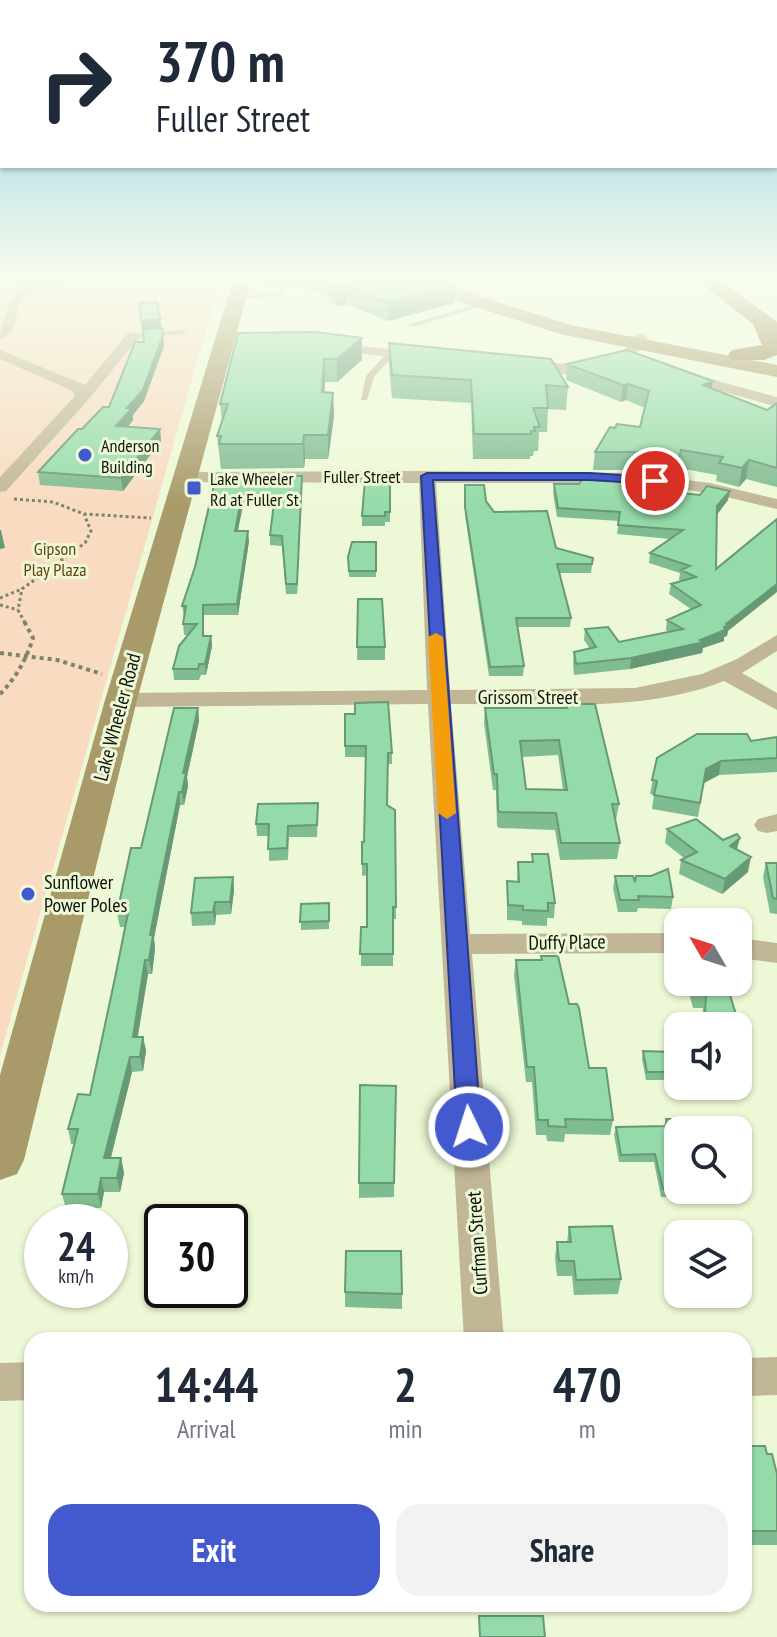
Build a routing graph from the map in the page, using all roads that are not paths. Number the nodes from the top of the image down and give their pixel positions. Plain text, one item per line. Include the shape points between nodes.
1 (119, 353) edge
2 (229, 353) edge
3 (392, 353) edge
4 (395, 353) edge
5 (624, 353) edge
6 (658, 353) edge
7 (706, 353) edge
8 (759, 353) edge
9 (0, 354) edge
10 (740, 355) junction
11 (433, 358) edge
12 (777, 362) edge
13 (501, 365) edge
14 (667, 370) edge
15 (777, 371) edge
16 (83, 397) junction
17 (364, 398) dead end
18 (777, 402) edge
19 (427, 476) junction
20 (185, 477) junction
21 (0, 487) edge
22 (777, 504) edge
23 (777, 641) edge
24 (728, 674) junction
25 (125, 688) junction
26 (439, 697) junction
27 (777, 703) edge
28 (664, 943) edge
29 (456, 944) junction
30 (752, 950) edge
31 (777, 953) edge
32 (0, 1160) edge
33 (483, 1332) edge
34 (777, 1376) edge
35 (752, 1377) edge
36 (24, 1381) edge
37 (0, 1382) edge

1 - 16 street
2 - 20 main road, Lake Wheeler Road
3 - 17 lane via 370,376
4 - 11 street
5 - 13 street via 574,368
6 - 15 main road
7 - 10 main road
8 - 10 main road
9 - 16 street via 79,388
10 - 12 main road
14 - 18 street
16 - 21 street
19 - 20 street, Fuller Street
19 - 22 street, Fuller Street via 632,478
19 - 26 street, Curfman Street
20 - 25 main road, Lake Wheeler Road
23 - 24 street, Grissom Street
24 - 26 street, Grissom Street via 635,695
24 - 27 street
25 - 26 street, Grissom Street
25 - 32 main road, Lake Wheeler Road
26 - 29 street, Curfman Street
28 - 29 street, Duffy Place
29 - 33 street, Curfman Street
30 - 31 street
34 - 35 street
36 - 37 street

